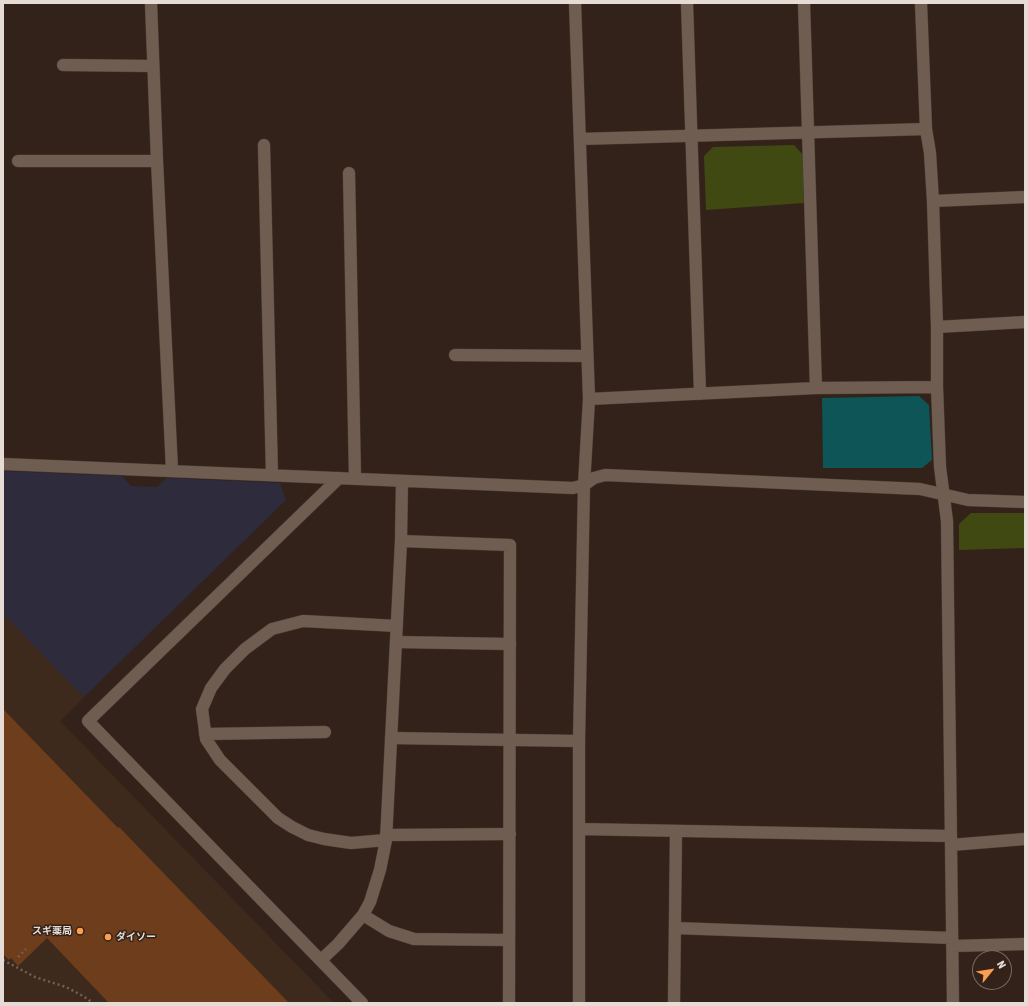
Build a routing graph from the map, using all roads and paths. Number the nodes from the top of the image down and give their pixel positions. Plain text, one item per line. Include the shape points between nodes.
1 (150, 3) edge
2 (575, 3) edge
3 (687, 3) edge
4 (804, 3) edge
5 (921, 3) edge
6 (63, 65) dead end
7 (153, 66) junction
8 (926, 129) junction
9 (809, 132) junction
10 (692, 136) junction
11 (580, 139) junction
12 (264, 145) dead end
13 (18, 161) dead end
14 (157, 162) junction
15 (349, 173) dead end
16 (1025, 196) edge
17 (933, 201) junction
18 (1025, 322) edge
19 (937, 328) junction
20 (456, 355) dead end
21 (587, 356) junction
22 (937, 387) junction
23 (816, 388) junction
24 (700, 394) junction
25 (589, 399) junction
26 (3, 464) edge
27 (172, 470) junction
28 (272, 475) junction
29 (339, 478) junction
30 (355, 478) junction
31 (402, 481) junction
32 (584, 485) junction
33 (944, 494) junction
34 (1025, 502) edge
35 (401, 541) junction
36 (397, 626) junction
37 (396, 642) junction
38 (510, 644) junction
39 (325, 732) dead end
40 (206, 734) junction
41 (391, 738) junction
42 (510, 741) junction
43 (579, 741) junction
44 (579, 829) junction
45 (676, 831) junction
46 (510, 834) junction
47 (386, 838) junction
48 (1025, 839) edge
49 (951, 841) junction
50 (363, 915) junction
51 (675, 928) junction
52 (509, 940) junction
53 (952, 942) junction
54 (1025, 944) edge
55 (26, 949) dead end
56 (18, 957) dead end
57 (3, 960) edge
58 (321, 960) junction
59 (93, 1003) edge
60 (362, 1003) edge
61 (509, 1003) edge
62 (579, 1003) edge
63 (674, 1003) edge
64 (954, 1003) edge

1 - 7 street
2 - 11 street
3 - 10 street
4 - 9 street
5 - 8 street
6 - 7 street
7 - 14 street
8 - 9 street
8 - 17 street
9 - 10 street
9 - 23 street
10 - 11 street
10 - 24 street
11 - 21 street
12 - 28 street
13 - 14 street
14 - 27 street
15 - 30 street
16 - 17 street
17 - 19 street
18 - 19 street
19 - 22 street
20 - 21 street
21 - 25 street
22 - 23 street
22 - 33 street via 940,467
23 - 24 street
24 - 25 street
25 - 32 street
26 - 27 street
27 - 28 street
28 - 29 street
29 - 30 street
29 - 58 street via 88,721
30 - 31 street
31 - 32 street via 573,488
31 - 35 street
32 - 33 street via 594,478 605,475 920,489
32 - 43 street
33 - 34 street via 968,500
33 - 49 street via 947,520
35 - 36 street
35 - 38 street via 510,545
36 - 37 street
36 - 40 street via 303,621 272,629 240,654 211,688 202,709
37 - 38 street
37 - 41 street
38 - 42 street
39 - 40 street
40 - 47 street via 206,739 220,760 278,818 292,827 308,835 351,843
41 - 42 street
41 - 47 street
42 - 43 street
42 - 46 street
43 - 44 street
44 - 45 street
44 - 62 street
45 - 49 street
45 - 51 street
46 - 47 street
46 - 52 street
47 - 50 street via 380,870
48 - 49 street
49 - 53 street
50 - 52 street via 389,931 414,940
50 - 58 street
51 - 53 street
51 - 63 street
52 - 61 street
53 - 54 street
53 - 64 street
55 - 56 path
57 - 59 path via 35,977 66,987
58 - 60 street

